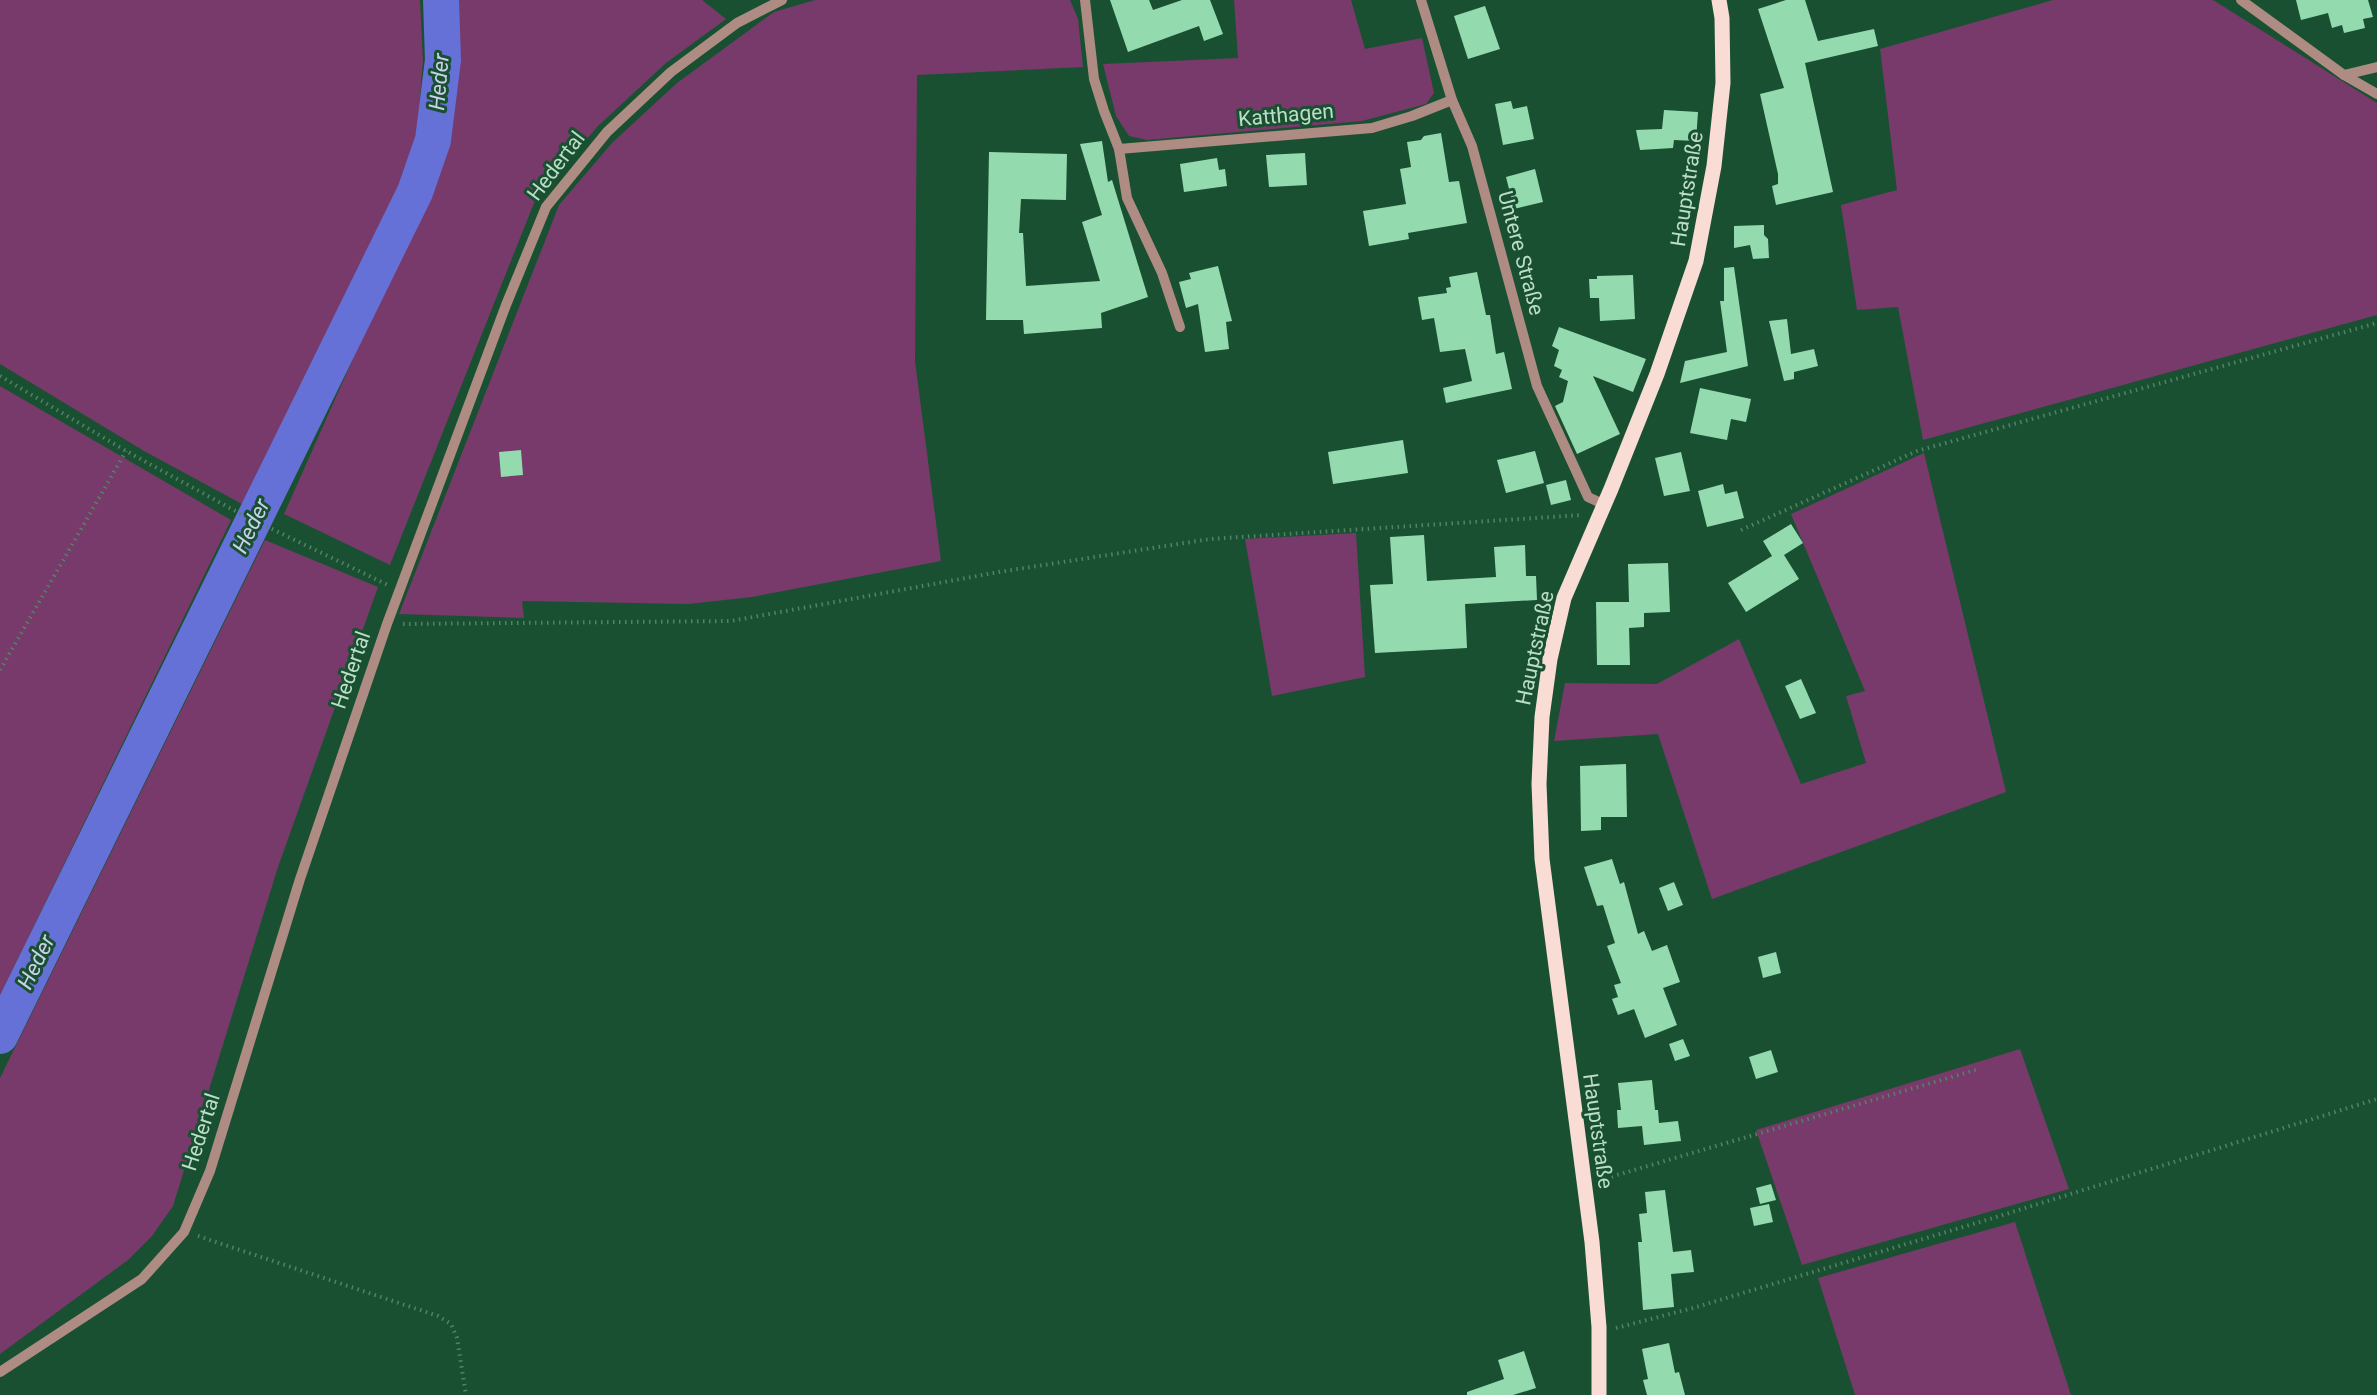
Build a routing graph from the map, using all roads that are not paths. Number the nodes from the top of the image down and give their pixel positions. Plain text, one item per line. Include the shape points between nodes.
1 (782, 0) edge
2 (1085, 0) edge
3 (1421, 0) edge
4 (1719, 0) edge
5 (2241, 0) edge
6 (2377, 67) edge
7 (2344, 75) junction
8 (2377, 94) edge
9 (1452, 100) junction
10 (1119, 149) junction
11 (1180, 327) dead end
12 (1603, 504) junction
13 (0, 1372) edge
14 (1599, 1395) edge

1 - 13 street, Hedertal via 737,23 671,72 607,132 546,207 387,624 300,879 210,1171 184,1232 142,1279
2 - 10 street via 1094,79
3 - 9 street, Untere Straße
4 - 12 main road, Hauptstraße via 1723,83 1714,165 1696,261 1657,374
5 - 7 street
6 - 7 street
7 - 8 street
9 - 10 street, Katthagen via 1372,128
9 - 12 street, Untere Straße via 1472,146 1537,386 1588,497
10 - 11 street via 1127,198 1162,273
12 - 14 main road, Hauptstraße via 1564,598 1552,649 1542,717 1539,784 1542,859 1599,1328

